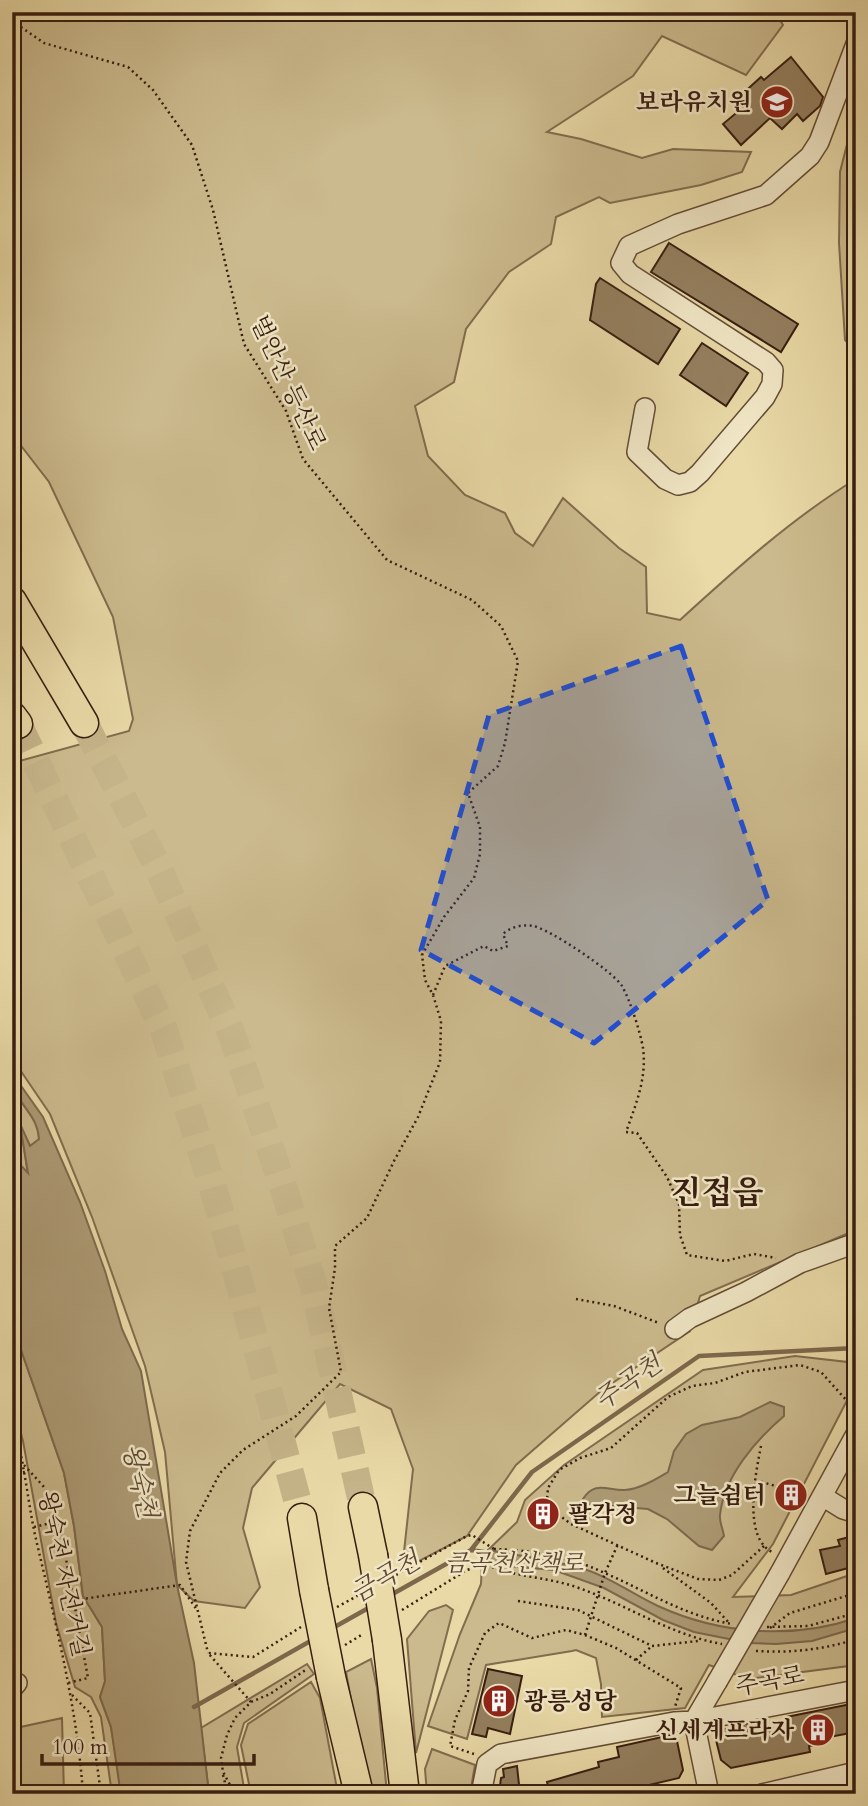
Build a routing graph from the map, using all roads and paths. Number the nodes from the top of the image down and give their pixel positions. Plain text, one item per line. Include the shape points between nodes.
1 (19, 12) edge
2 (856, 44) edge
3 (645, 408) dead end
4 (12, 601) edge
5 (84, 723) tunnel mouth
6 (433, 995) junction
7 (856, 1243) edge
8 (800, 1262) junction
9 (576, 1299) dead end
10 (675, 1329) joint
11 (856, 1411) edge
12 (12, 1419) edge
13 (856, 1434) edge
14 (761, 1446) dead end
15 (24, 1465) junction
16 (25, 1472) junction
17 (12, 1474) edge
18 (754, 1484) junction
19 (789, 1490) dead end
20 (822, 1496) junction
21 (363, 1507) tunnel mouth
22 (856, 1513) edge
23 (302, 1518) tunnel mouth
24 (59, 1521) junction
25 (34, 1527) junction
26 (472, 1535) dead end
27 (618, 1544) junction
28 (764, 1546) junction
29 (494, 1549) junction
30 (656, 1563) junction
31 (783, 1566) junction
32 (606, 1573) junction
33 (856, 1592) edge
34 (598, 1595) junction
35 (75, 1600) junction
36 (518, 1601) dead end
37 (200, 1614) junction
38 (856, 1614) edge
39 (593, 1617) junction
40 (730, 1624) junction
41 (743, 1625) dead end
42 (757, 1626) dead end
43 (770, 1628) junction
44 (585, 1635) junction
45 (856, 1639) edge
46 (701, 1640) junction
47 (723, 1645) dead end
48 (652, 1646) junction
49 (746, 1649) dead end
50 (208, 1653) dead end
51 (636, 1660) junction
52 (225, 1670) dead end
53 (68, 1683) junction
54 (856, 1690) edge
55 (72, 1695) junction
56 (694, 1721) junction
57 (670, 1723) junction
58 (490, 1760) junction
59 (223, 1772) junction
60 (856, 1772) edge
61 (405, 1789) edge
62 (356, 1790) edge
63 (83, 1794) edge
64 (101, 1794) edge
65 (228, 1794) edge
66 (235, 1794) edge
67 (481, 1794) edge
68 (709, 1794) edge
69 (762, 1794) edge

1 - 6 path, 벌안산 등산로 via 18,25 44,43 128,67 153,90 192,145 214,210 244,344 286,411 303,459 387,560 472,600 501,626 518,661 498,766 468,793 480,827 474,878 422,955 425,980
2 - 3 street via 810,156 766,195 678,224 629,246 621,263 630,274 766,362 773,370 765,397 700,473 678,485 637,452
4 - 5 highway
6 - 8 path via 445,966 484,946 493,951 508,946 503,934 509,928 530,925 546,929 593,961 621,984 643,1047 643,1083 626,1132 637,1133 667,1177 680,1204 680,1234 687,1255 725,1261 754,1254
6 - 37 path via 441,1021 440,1062 432,1084 367,1218 335,1246 329,1308 341,1372 296,1416 243,1450 220,1473 190,1531 186,1562
7 - 8 street
8 - 10 street
9 - 10 path via 614,1306
11 - 27 path via 821,1372 800,1366 745,1372 668,1397 611,1448 568,1463 548,1489 547,1499 555,1512
12 - 15 path, 왕숙천 자전거길
13 - 20 street
14 - 18 path
15 - 16 path, 왕숙천 자전거길
15 - 24 path via 45,1488
16 - 17 path
16 - 25 path, 왕숙천 자전거길
18 - 19 path
18 - 28 path via 758,1533
20 - 22 street
20 - 31 street
21 - 61 highway, bridge via 387,1640
23 - 62 highway, bridge
24 - 25 path
24 - 35 path
25 - 53 path, 왕숙천 자전거길
26 - 29 path
27 - 30 path
27 - 32 path
28 - 30 path via 745,1565 719,1580 698,1579
28 - 31 path
29 - 32 path via 564,1559
29 - 34 path via 487,1563 501,1571 550,1579
30 - 40 path via 711,1602
31 - 56 street, 주곡로, bridge
32 - 34 path
32 - 40 path via 688,1612
33 - 43 path via 790,1613
34 - 39 path
34 - 46 path
35 - 37 path via 180,1585
35 - 53 path via 88,1678
36 - 39 path via 578,1610
37 - 50 path
38 - 43 path via 808,1626
39 - 44 path
39 - 48 path
40 - 41 path
42 - 43 path
44 - 51 path
44 - 58 path via 566,1630 532,1638 499,1623 485,1633 469,1668 468,1691 450,1746
45 - 49 path via 797,1651
46 - 47 path
46 - 48 path
48 - 51 path
51 - 57 path via 681,1688
52 - 59 path via 251,1702 235,1718 227,1735
53 - 55 path, 왕숙천 자전거길
54 - 56 street, 주곡로
55 - 63 path, 왕숙천 자전거길
55 - 64 path, 왕숙천 자전거길 via 90,1713
56 - 57 street, 주곡로
56 - 68 street
57 - 58 street, 주곡로 via 508,1752
58 - 67 street
59 - 65 path
59 - 66 path
60 - 69 street

